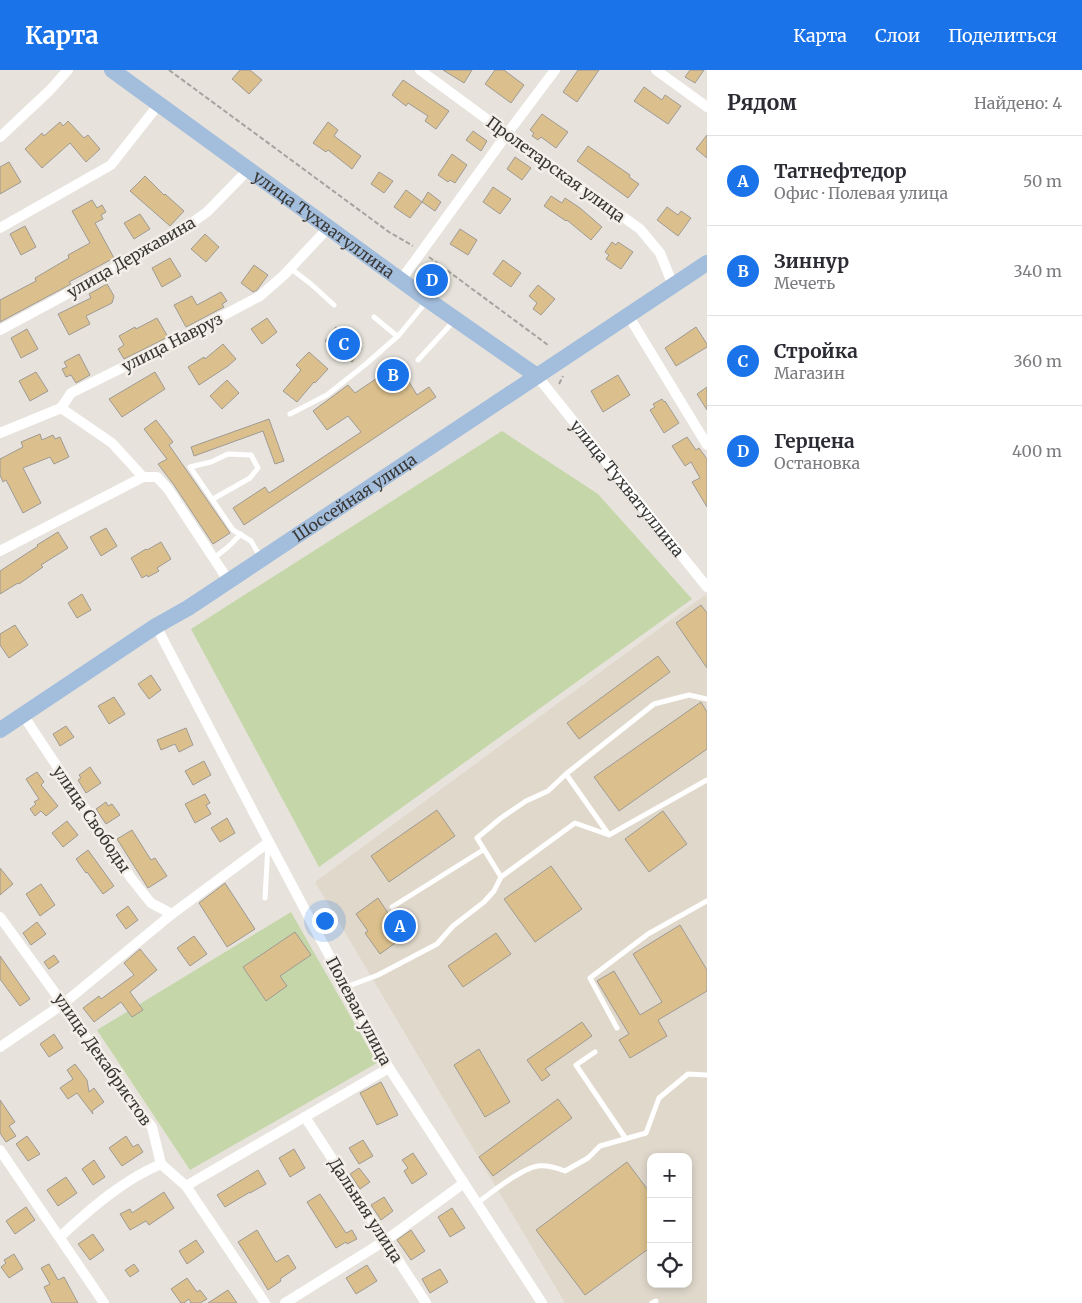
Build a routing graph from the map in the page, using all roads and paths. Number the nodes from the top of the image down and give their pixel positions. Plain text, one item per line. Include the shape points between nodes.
1 (68, 70) edge
2 (112, 70) edge
3 (170, 70) edge
4 (420, 70) edge
5 (555, 70) edge
6 (656, 70) edge
7 (159, 104) junction
8 (707, 107) edge
9 (507, 134) junction
10 (0, 137) edge
11 (249, 169) junction
12 (329, 227) junction
13 (0, 228) edge
14 (422, 252) junction
15 (707, 264) edge
16 (290, 268) junction
17 (401, 280) junction
18 (673, 285) junction
19 (428, 300) junction
20 (334, 305) dead end
21 (628, 315) junction
22 (374, 317) dead end
23 (456, 319) junction
24 (0, 330) edge
25 (397, 336) junction
26 (548, 345) dead end
27 (418, 360) dead end
28 (537, 376) junction
29 (61, 408) junction
30 (290, 414) dead end
31 (0, 433) edge
32 (707, 445) edge
33 (143, 477) junction
34 (212, 499) junction
35 (240, 534) junction
36 (0, 551) edge
37 (214, 558) junction
38 (261, 559) junction
39 (228, 580) junction
40 (707, 587) edge
41 (156, 626) junction
42 (707, 699) edge
43 (23, 715) junction
44 (0, 730) edge
45 (566, 774) junction
46 (707, 780) edge
47 (608, 835) junction
48 (268, 842) junction
49 (484, 850) junction
50 (501, 877) junction
51 (265, 898) dead end
52 (707, 900) edge
53 (392, 907) dead end
54 (172, 914) junction
55 (0, 916) edge
56 (346, 987) junction
57 (63, 1004) junction
58 (617, 1028) dead end
59 (0, 1047) edge
60 (595, 1052) dead end
61 (388, 1068) junction
62 (707, 1075) edge
63 (305, 1117) junction
64 (626, 1139) junction
65 (0, 1150) edge
66 (161, 1164) junction
67 (464, 1183) junction
68 (186, 1186) junction
69 (477, 1203) junction
70 (60, 1237) junction
71 (386, 1240) junction
72 (104, 1303) edge
73 (265, 1303) edge
74 (285, 1303) edge
75 (426, 1303) edge
76 (542, 1303) edge

1 - 10 street
2 - 7 main road, улица Тухватуллина
3 - 14 path via 389,232
4 - 9 street, Пролетарская улица
5 - 9 street
6 - 8 street
7 - 11 main road, улица Тухватуллина
7 - 13 street via 111,165
9 - 14 street
9 - 18 street, Пролетарская улица via 640,229 660,253
11 - 12 main road, улица Тухватуллина
11 - 24 street, улица Державина via 207,212 169,239
12 - 16 street, улица Навруз
12 - 17 main road, улица Тухватуллина
14 - 17 street
14 - 26 path
15 - 18 main road, Шоссейная улица
16 - 20 lane
16 - 29 street, улица Навруз via 260,296 71,393
17 - 19 main road, улица Тухватуллина
18 - 21 main road, Шоссейная улица
19 - 23 main road, улица Тухватуллина
19 - 25 lane
21 - 28 main road, Шоссейная улица
21 - 32 street
22 - 25 lane
23 - 27 lane
23 - 28 main road, улица Тухватуллина
25 - 30 lane via 327,395
28 - 38 main road, Шоссейная улица
28 - 40 street, улица Тухватуллина
29 - 31 street, улица Навруз
29 - 33 street via 112,443
33 - 36 street
33 - 37 street via 157,477 168,488
34 - 34 lane via 250,478 258,468 251,455 228,454 190,467
34 - 35 lane via 233,530
35 - 37 lane
35 - 38 lane via 251,541
37 - 39 street
38 - 39 main road, Шоссейная улица
39 - 41 main road, Шоссейная улица
41 - 43 main road, Шоссейная улица
41 - 48 street, Полевая улица
42 - 45 lane via 689,695 654,704
43 - 44 main road, Шоссейная улица
43 - 54 street, улица Свободы via 131,878 151,903
45 - 47 lane
45 - 49 lane via 548,791 526,801 481,834 477,838
46 - 47 lane
47 - 50 lane via 575,823
48 - 51 lane
48 - 54 street
48 - 56 street, Полевая улица
49 - 50 lane
49 - 53 lane
50 - 56 lane via 484,902 453,926 437,944 378,975
52 - 58 lane via 648,934 590,978
54 - 57 street
55 - 57 street, улица Декабристов
56 - 61 street, Полевая улица
57 - 59 street
57 - 66 street, улица Декабристов via 152,1127
60 - 64 lane via 576,1065
61 - 63 street
61 - 67 street, Полевая улица
62 - 64 lane via 688,1074 659,1098 646,1133
63 - 68 street
63 - 71 street, Дальняя улица
64 - 69 lane via 600,1146 588,1158 565,1171 537,1166 522,1172
65 - 70 street
66 - 68 street
66 - 70 street via 144,1171 90,1209
67 - 69 street, Полевая улица
67 - 71 street
68 - 73 street
69 - 76 street, Полевая улица
70 - 72 street
71 - 74 street
71 - 75 street, Дальняя улица

